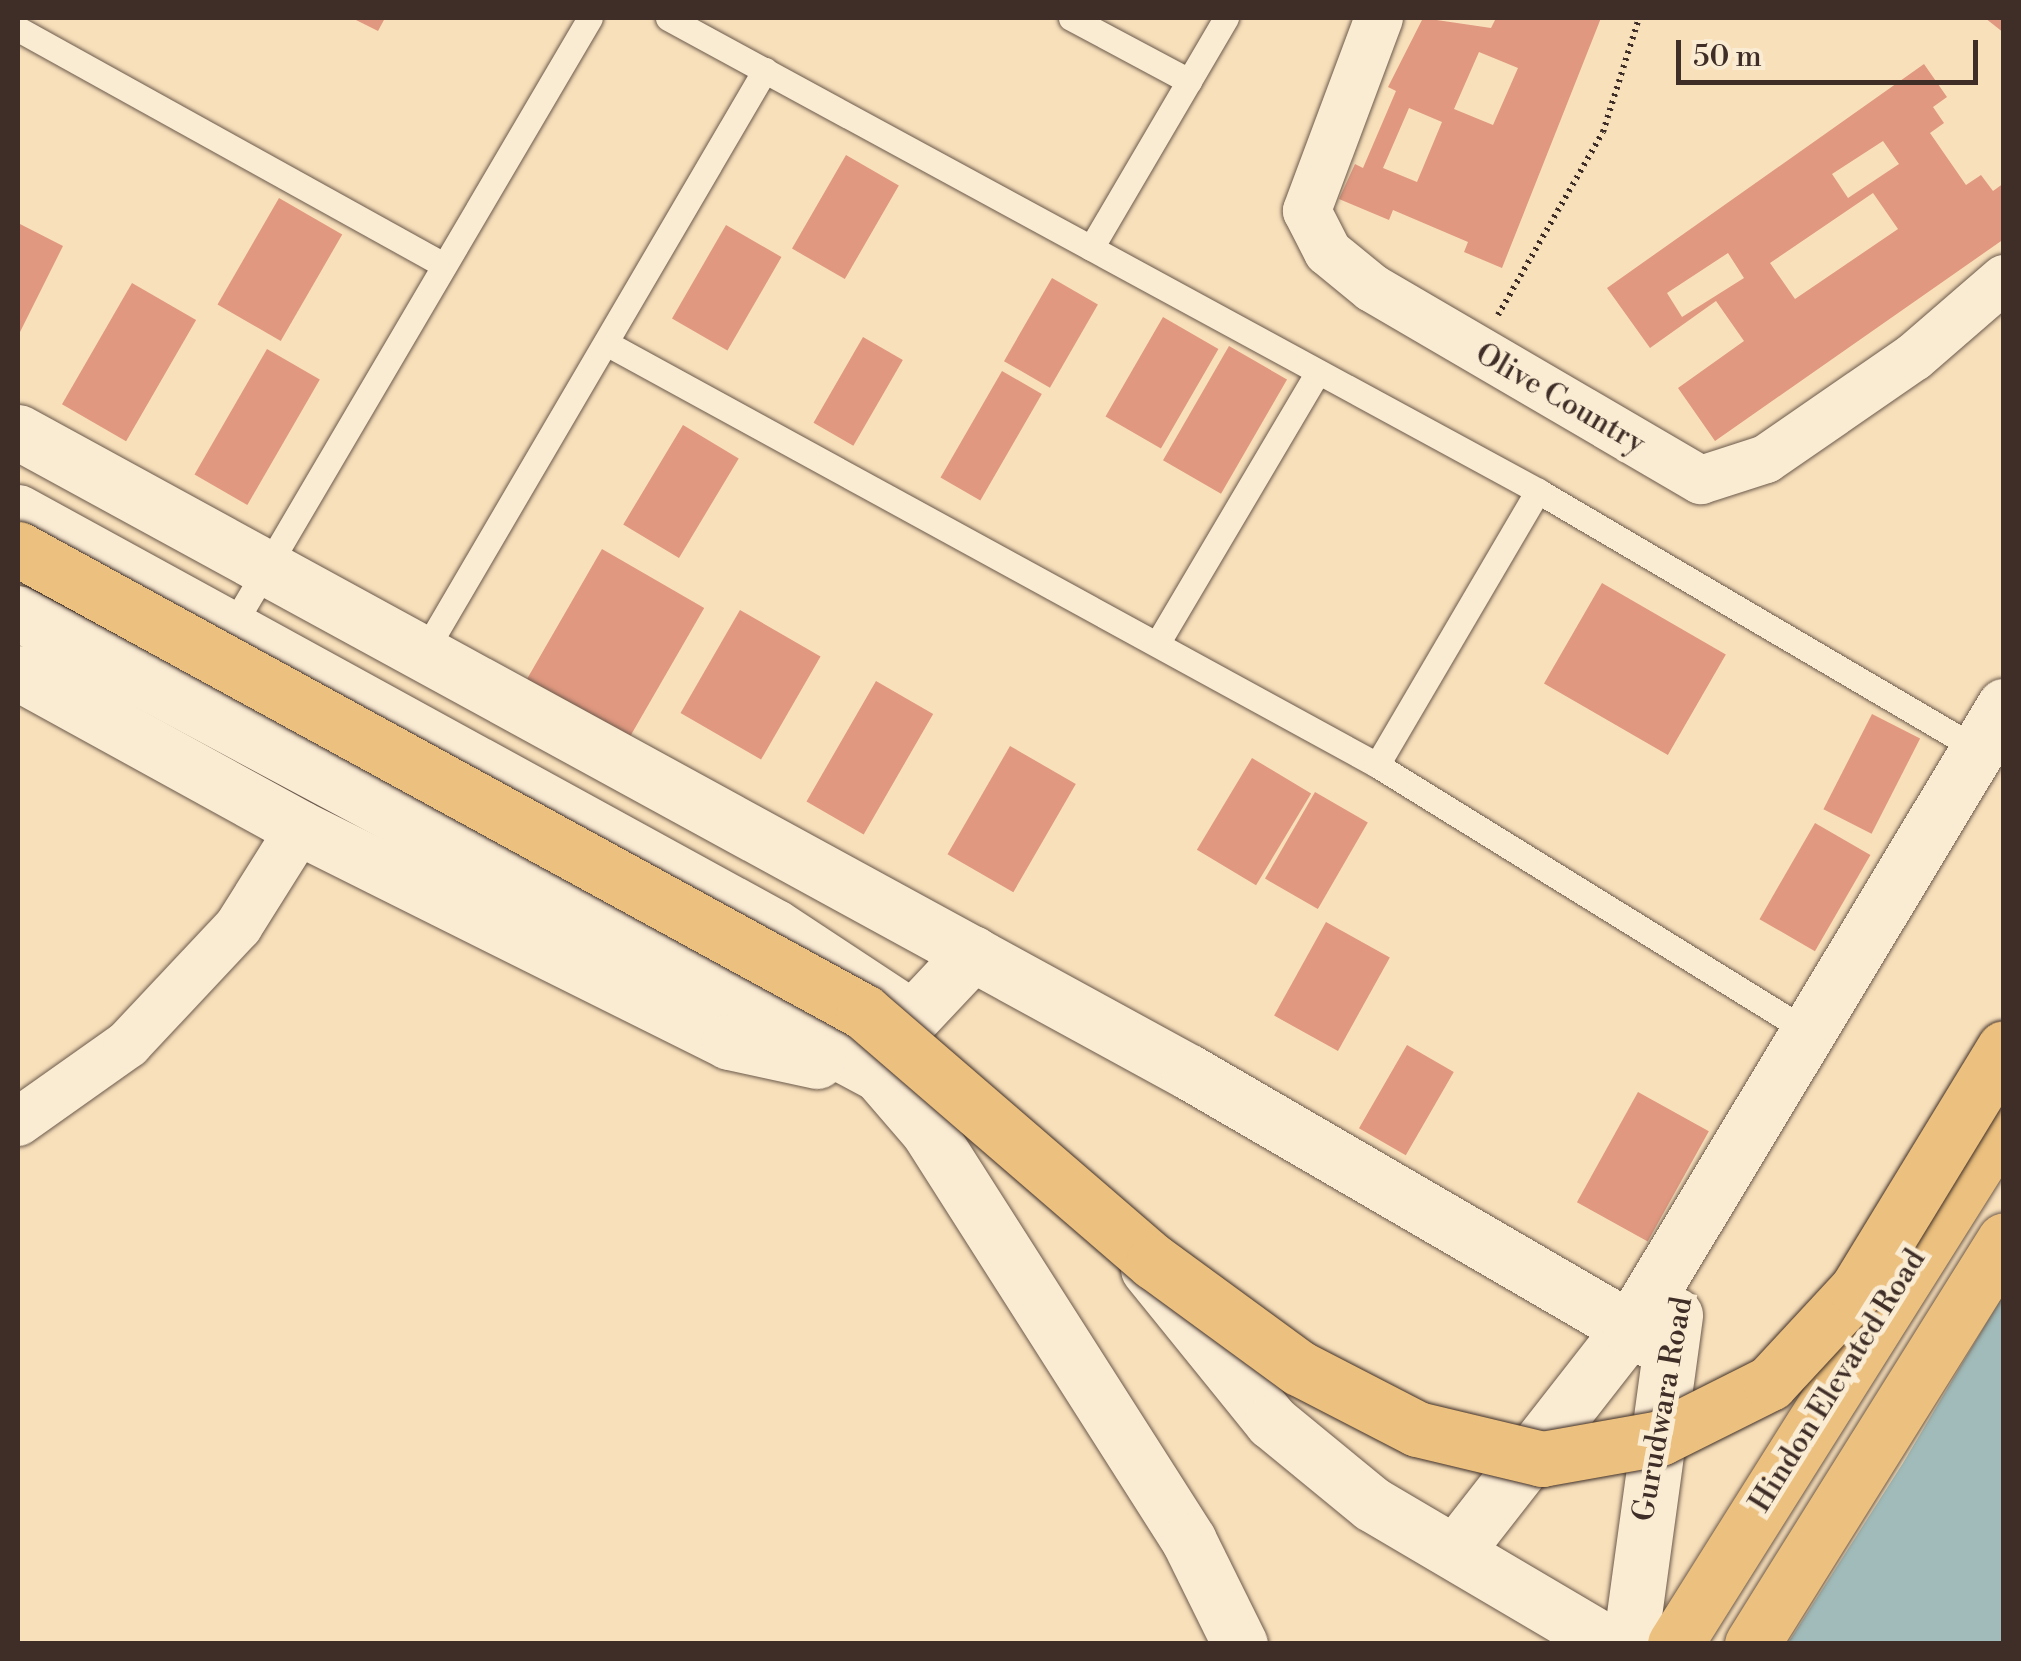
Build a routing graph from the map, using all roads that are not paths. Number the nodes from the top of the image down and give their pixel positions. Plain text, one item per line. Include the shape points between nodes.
1 (590, 18) edge
2 (668, 18) edge
3 (1071, 18) edge
4 (1226, 18) edge
5 (1379, 18) edge
6 (18, 29) edge
7 (765, 70) junction
8 (1189, 81) junction
9 (1091, 248) junction
10 (444, 265) junction
11 (2004, 280) edge
12 (606, 342) junction
13 (1318, 372) junction
14 (18, 432) edge
15 (1538, 491) junction
16 (18, 512) edge
17 (18, 549) edge
18 (266, 568) junction
19 (18, 613) edge
20 (228, 632) junction
21 (1157, 644) junction
22 (423, 654) junction
23 (18, 673) edge
24 (1990, 728) edge
25 (1378, 765) junction
26 (300, 828) junction
27 (973, 954) junction
28 (912, 1018) junction
29 (1807, 1030) junction
30 (2004, 1048) edge
31 (972, 1072) junction
32 (879, 1074) junction
33 (18, 1122) edge
34 (2004, 1122) edge
35 (928, 1131) junction
36 (2004, 1240) edge
37 (1649, 1340) junction
38 (1456, 1550) junction
39 (1240, 1644) edge
40 (1610, 1644) edge
41 (1630, 1644) edge
42 (1675, 1644) edge
43 (1752, 1644) edge

1 - 10 lane
2 - 7 lane
3 - 8 lane
4 - 8 lane
5 - 11 street, Olive Country via 1308,220 1328,252 1372,288 1701,480 1725,476 1914,357
6 - 10 lane
7 - 9 lane
7 - 12 lane
8 - 9 lane
9 - 13 lane
10 - 18 lane
12 - 21 lane
12 - 22 lane
13 - 15 lane
13 - 21 lane
14 - 18 main road
15 - 24 lane
15 - 25 lane
16 - 20 main road
17 - 30 highway, bridge via 864,1012 1154,1262 1298,1368 1417,1430 1542,1459 1660,1438 1770,1383 1858,1289
18 - 20 lane
18 - 22 main road
19 - 32 main road
20 - 28 main road via 776,927
21 - 25 lane
22 - 27 main road
23 - 26 main road
24 - 29 main road, Gurudwara Road
25 - 29 lane
26 - 32 main road via 729,1042
26 - 33 street via 238,927 128,1044
27 - 28 main road
27 - 37 main road
28 - 31 main road
29 - 37 main road, Gurudwara Road
31 - 35 main road
31 - 38 main road via 1272,1422 1372,1504
32 - 35 main road
34 - 42 highway, Hindon Elevated Road
35 - 39 main road via 1190,1540
36 - 43 highway
37 - 38 main road, Gurudwara Road
37 - 41 main road, Gurudwara Road
38 - 40 main road

